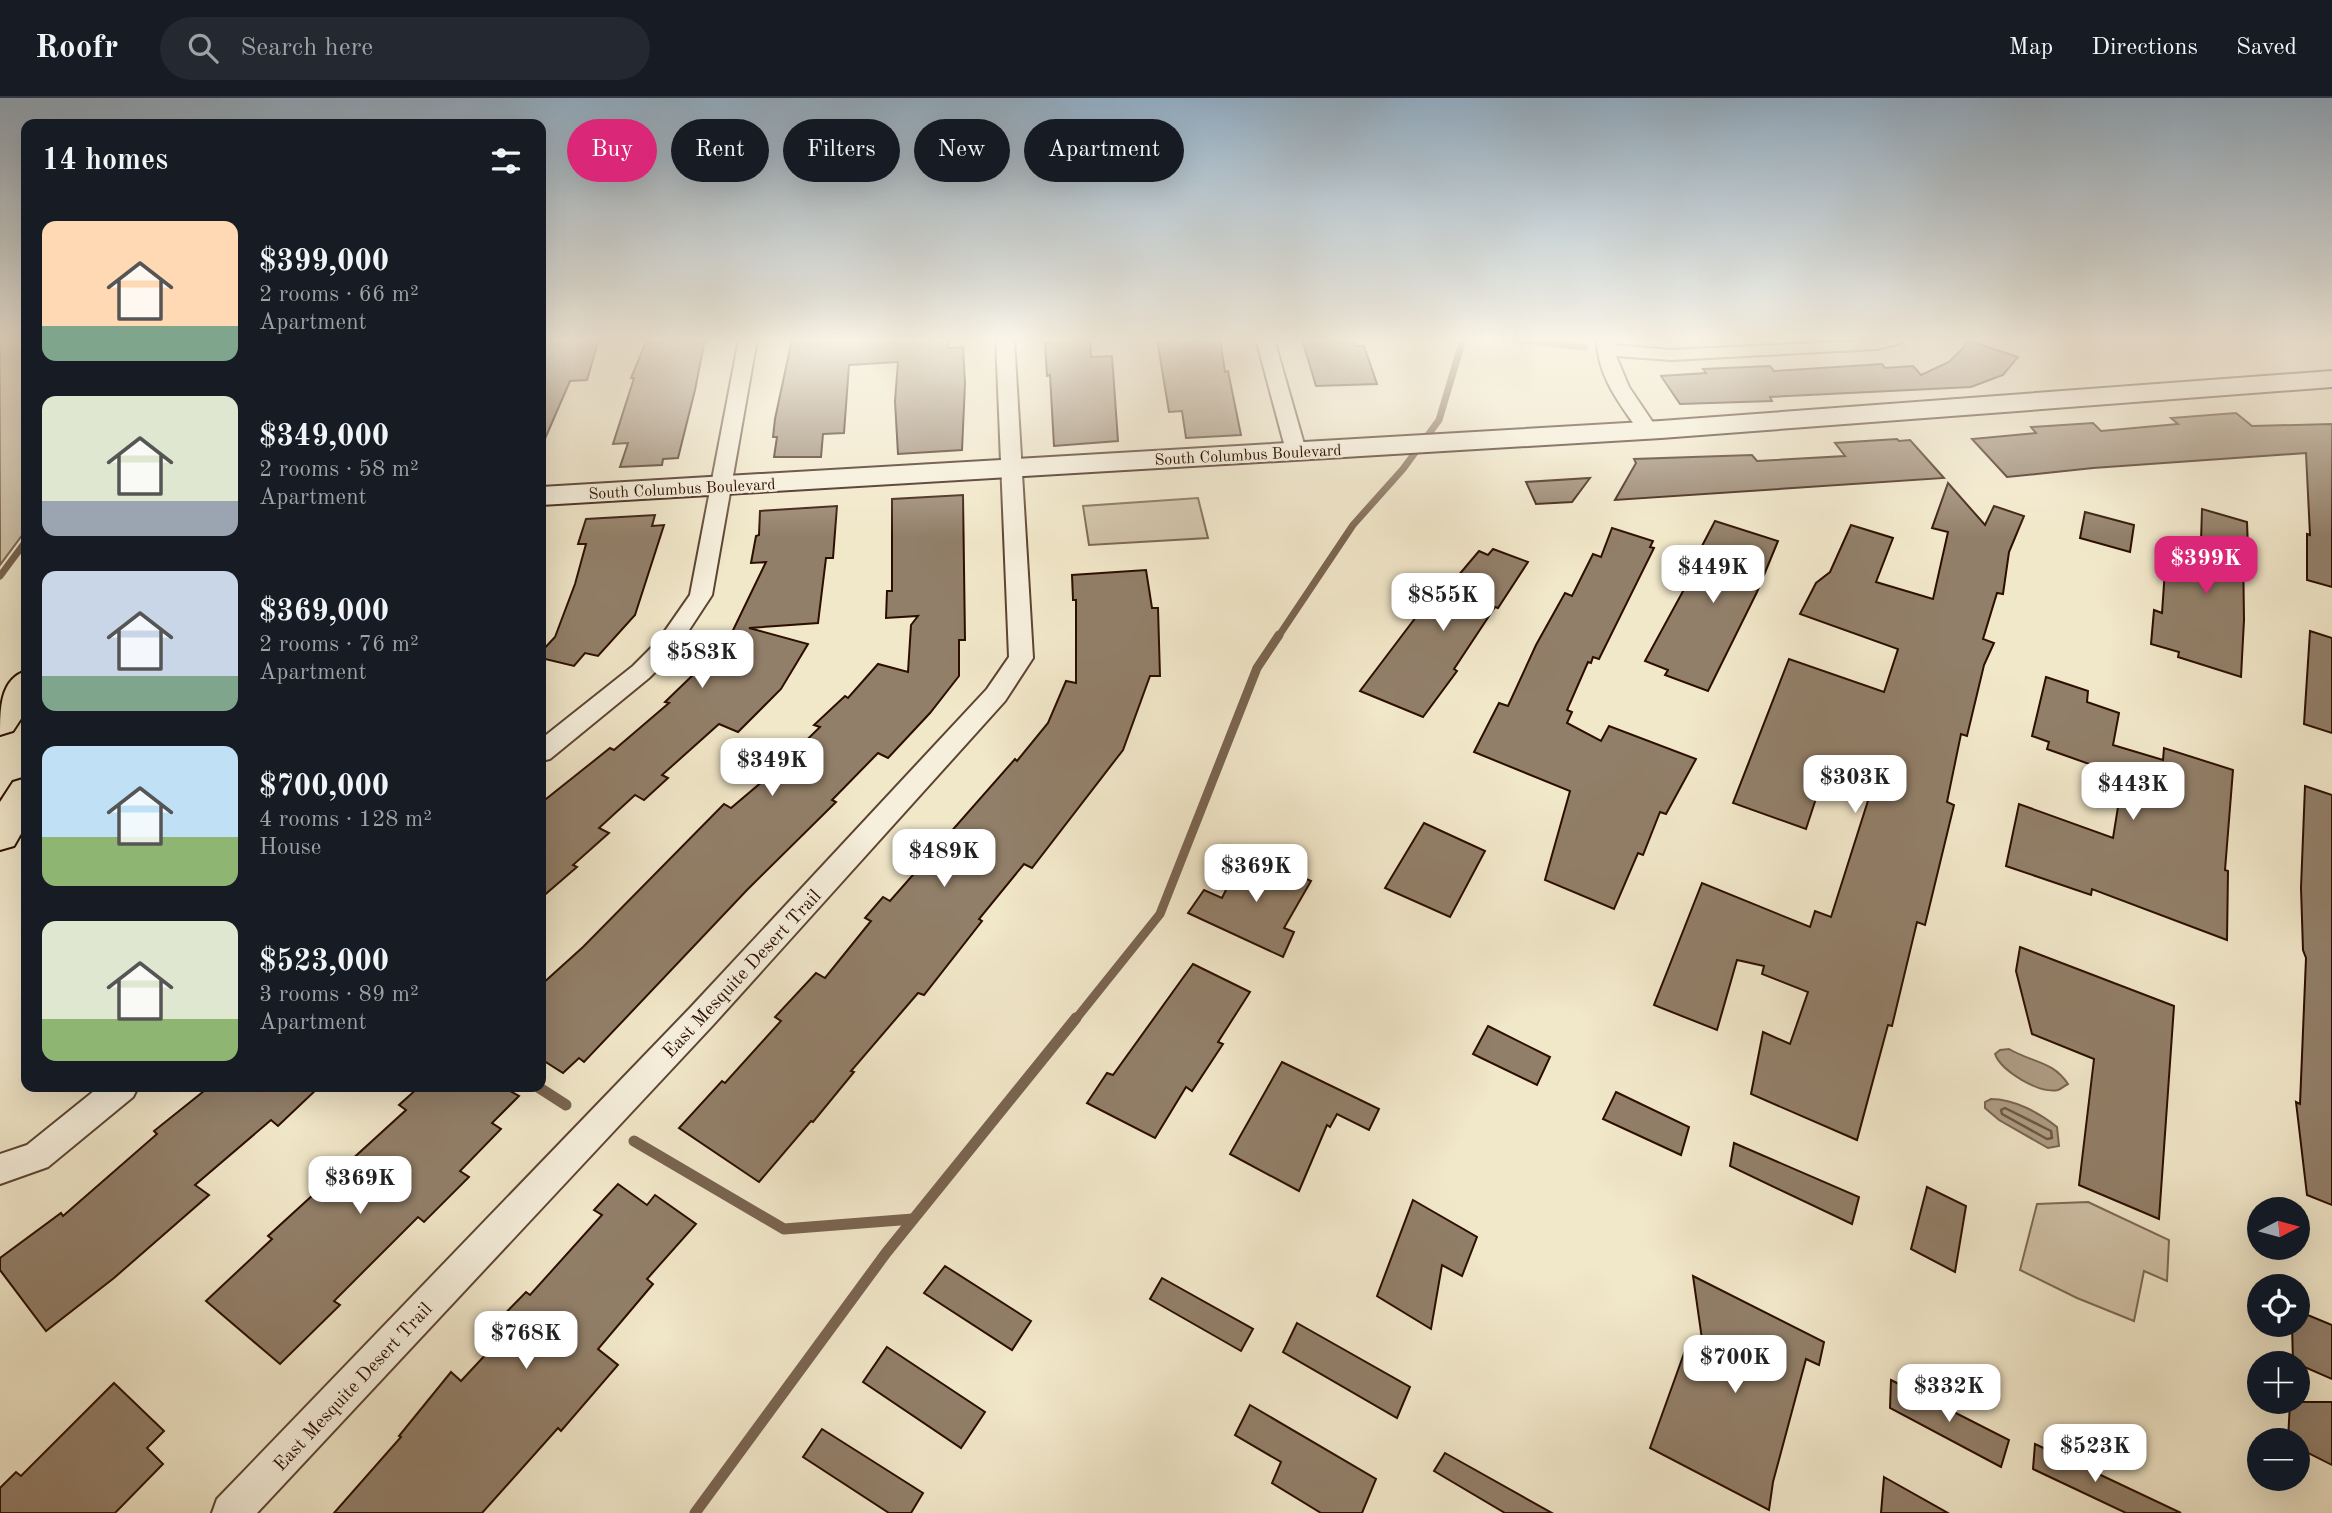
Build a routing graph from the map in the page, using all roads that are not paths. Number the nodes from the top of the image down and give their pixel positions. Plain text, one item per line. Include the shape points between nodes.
1 (736, 405) edge
2 (1008, 405) edge
3 (1283, 405) edge
4 (1632, 405) edge
5 (2032, 405) edge
6 (1648, 430) junction
7 (1296, 451) junction
8 (1011, 468) junction
9 (722, 485) junction
10 (546, 496) edge
11 (21, 690) edge
12 (0, 722) edge
13 (546, 748) edge
14 (21, 800) edge
15 (0, 835) edge
16 (116, 1092) edge
17 (0, 1169) edge
18 (231, 1513) edge

1 - 9 street
2 - 8 street, East Mesquite Desert Trail
3 - 7 street
4 - 6 street
5 - 6 street, South Columbus Boulevard
6 - 7 street, South Columbus Boulevard
7 - 8 street, South Columbus Boulevard
8 - 9 street, South Columbus Boulevard
8 - 18 street, East Mesquite Desert Trail via 1021,657 996,695 702,1016
9 - 10 street, South Columbus Boulevard
9 - 13 street via 701,595 687,618 641,672
11 - 12 main road
14 - 15 main road
16 - 17 street via 37,1156

